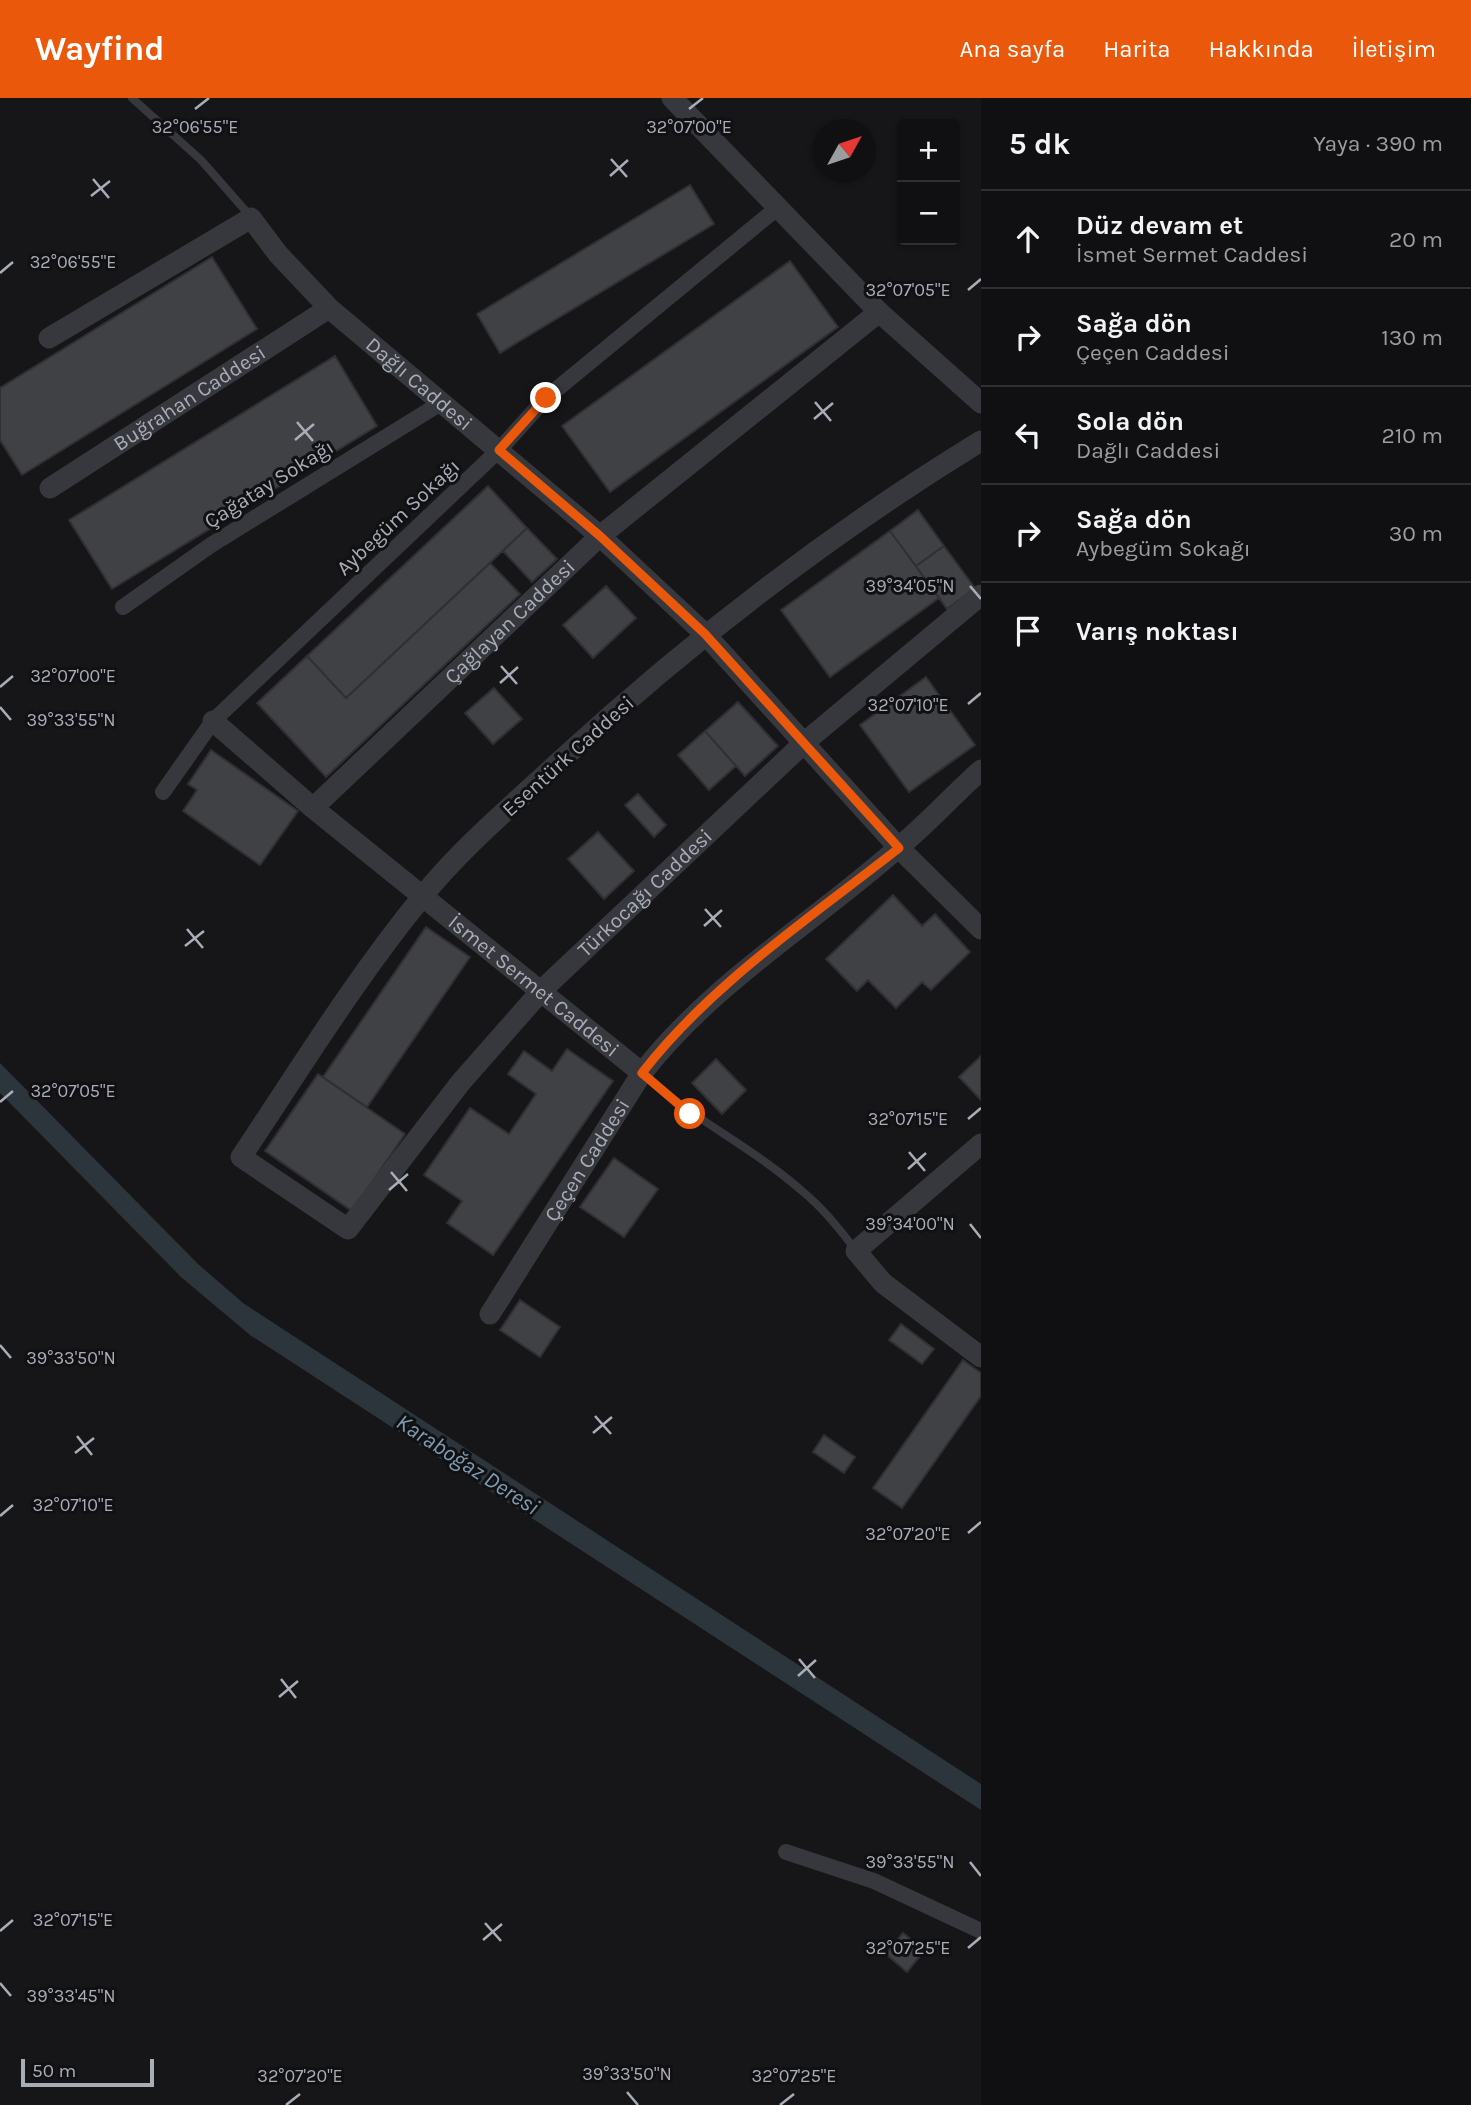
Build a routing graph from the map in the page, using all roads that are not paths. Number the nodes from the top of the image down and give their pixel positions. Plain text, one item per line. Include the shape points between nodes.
1 (132, 98) edge
2 (672, 98) edge
3 (776, 209) junction
4 (251, 218) junction
5 (329, 308) junction
6 (879, 312) junction
7 (49, 338) dead end
8 (441, 403) junction
9 (981, 403) edge
10 (981, 441) edge
11 (499, 450) junction
12 (50, 488) dead end
13 (600, 536) junction
14 (981, 595) edge
15 (123, 607) dead end
16 (705, 634) junction
17 (213, 721) junction
18 (805, 742) junction
19 (981, 770) edge
20 (163, 792) dead end
21 (313, 808) junction
22 (899, 848) junction
23 (423, 894) junction
24 (981, 929) edge
25 (542, 990) junction
26 (642, 1073) junction
27 (981, 1144) edge
28 (348, 1228) joint
29 (856, 1251) junction
30 (490, 1314) dead end
31 (981, 1357) edge
32 (786, 1852) dead end
33 (981, 1931) edge

1 - 4 lane, Dağlı Caddesi via 201,160
2 - 3 street
3 - 6 street
3 - 11 street, Aybegüm Sokağı via 570,376
4 - 5 street, Dağlı Caddesi
4 - 7 street
5 - 8 street, Dağlı Caddesi
5 - 12 street, Buğrahan Caddesi
6 - 9 street
6 - 13 street, Çağlayan Caddesi
8 - 11 street, Dağlı Caddesi
8 - 15 street, Çağatay Sokağı via 211,545
10 - 16 street, Esentürk Caddesi via 868,512
11 - 13 street, Dağlı Caddesi
11 - 17 street, Aybegüm Sokağı
13 - 16 street, Dağlı Caddesi
13 - 21 street, Çağlayan Caddesi
14 - 18 street, Türkocağı Caddesi
16 - 18 street, Dağlı Caddesi
16 - 23 street, Esentürk Caddesi via 516,802
17 - 20 street, Aybegüm Sokağı
17 - 21 street, İsmet Sermet Caddesi
18 - 22 street, Dağlı Caddesi
18 - 25 street, Türkocağı Caddesi
19 - 22 street, Çeçen Caddesi
21 - 23 street, İsmet Sermet Caddesi
22 - 24 street, Dağlı Caddesi
22 - 26 street, Çeçen Caddesi via 747,967 689,1020
23 - 25 street, İsmet Sermet Caddesi
23 - 28 street, Esentürk Caddesi via 241,1157
25 - 26 street, İsmet Sermet Caddesi
25 - 28 street, Türkocağı Caddesi via 461,1082
26 - 29 lane, İsmet Sermet Caddesi via 690,1114 801,1189
26 - 30 street, Çeçen Caddesi
27 - 29 street
29 - 31 street, İsmet Sermet Caddesi via 883,1283
32 - 33 street via 874,1881

